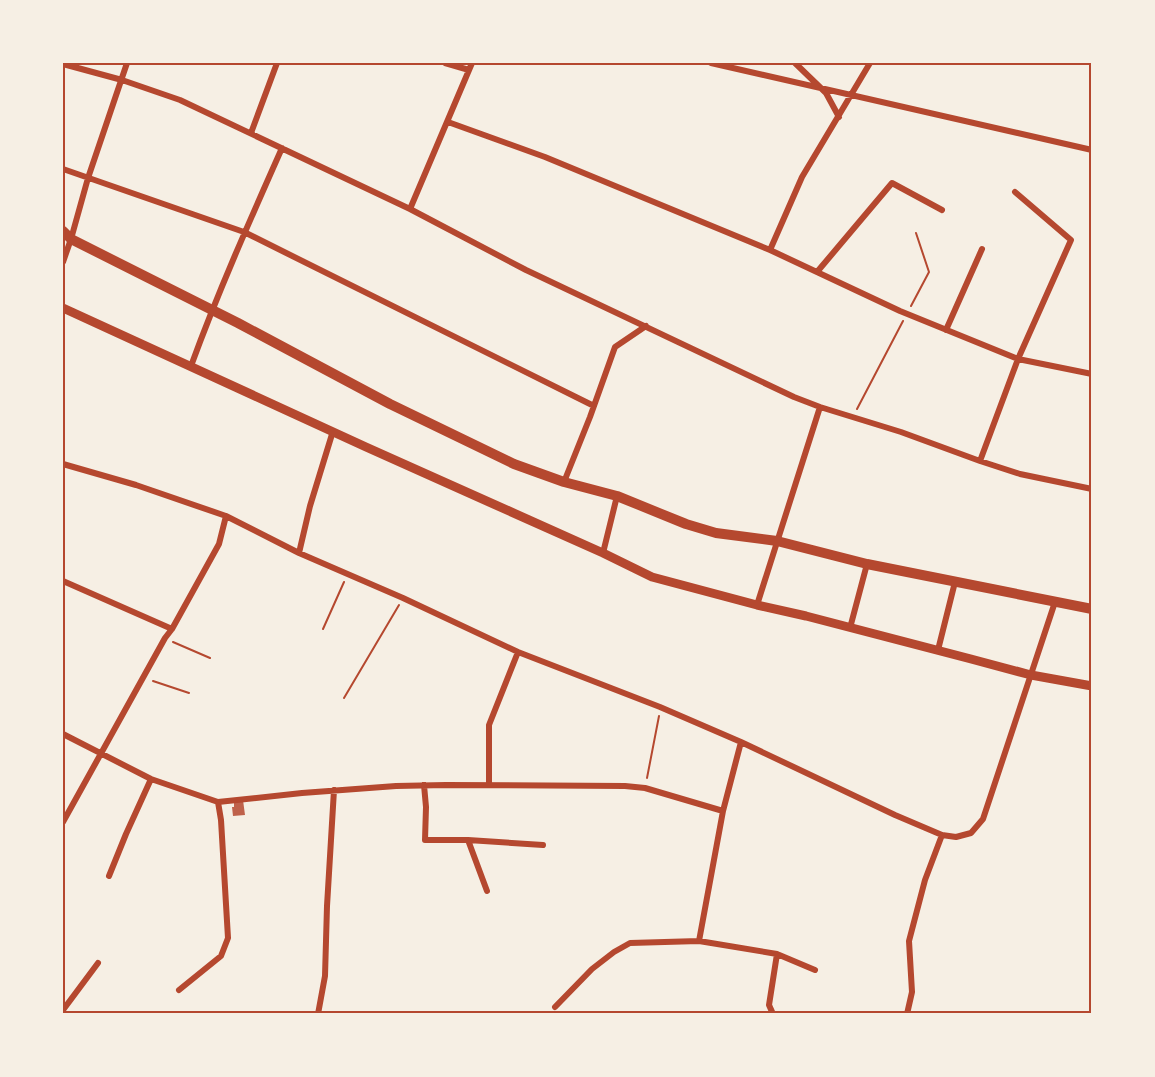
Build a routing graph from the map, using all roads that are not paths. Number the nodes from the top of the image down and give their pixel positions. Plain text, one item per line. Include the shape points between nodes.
1 (127, 63) edge
2 (277, 63) edge
3 (445, 63) edge
4 (472, 63) edge
5 (711, 63) edge
6 (795, 63) edge
7 (870, 63) edge
8 (63, 64) edge
9 (732, 65) edge
10 (469, 70) junction
11 (122, 80) junction
12 (820, 88) junction
13 (851, 95) junction
14 (838, 117) junction
15 (448, 122) junction
16 (251, 133) junction
17 (282, 148) junction
18 (1092, 150) edge
19 (63, 170) edge
20 (88, 178) junction
21 (1015, 192) dead end
22 (410, 209) junction
23 (942, 210) dead end
24 (244, 232) junction
25 (67, 235) edge
26 (982, 249) dead end
27 (770, 250) junction
28 (63, 262) edge
29 (817, 272) junction
30 (63, 308) edge
31 (211, 310) junction
32 (646, 326) junction
33 (946, 330) junction
34 (1018, 359) junction
35 (191, 366) junction
36 (1092, 374) edge
37 (594, 406) junction
38 (820, 407) junction
39 (333, 432) junction
40 (980, 461) junction
41 (63, 464) edge
42 (564, 482) junction
43 (1092, 489) edge
44 (617, 496) junction
45 (226, 516) junction
46 (777, 541) junction
47 (299, 553) junction
48 (603, 553) junction
49 (867, 564) junction
50 (63, 581) edge
51 (955, 582) junction
52 (1055, 602) junction
53 (757, 605) junction
54 (1092, 609) edge
55 (850, 628) junction
56 (172, 629) junction
57 (938, 650) junction
58 (518, 652) junction
59 (1031, 675) junction
60 (1092, 686) edge
61 (63, 734) edge
62 (741, 742) junction
63 (102, 753) junction
64 (151, 779) junction
65 (424, 785) junction
66 (489, 785) junction
67 (334, 790) junction
68 (218, 802) junction
69 (723, 811) junction
70 (63, 822) edge
71 (942, 835) junction
72 (468, 840) junction
73 (543, 845) dead end
74 (109, 876) dead end
75 (487, 891) dead end
76 (699, 941) junction
77 (777, 954) junction
78 (98, 963) dead end
79 (815, 970) dead end
80 (179, 990) dead end
81 (555, 1007) dead end
82 (63, 1010) edge
83 (318, 1014) edge
84 (773, 1014) edge
85 (908, 1014) edge

1 - 11 street
2 - 16 street
3 - 10 street
4 - 10 street
5 - 9 street
6 - 12 street
7 - 13 street
8 - 11 street
9 - 12 street
10 - 15 street
11 - 16 street via 180,100
11 - 20 street
12 - 13 street
12 - 14 street
13 - 14 street
13 - 18 street
14 - 27 street via 802,177
15 - 22 street
15 - 27 street
16 - 17 street
17 - 22 street
17 - 24 street
19 - 20 street
20 - 24 street
20 - 25 street
21 - 34 street via 1071,240
22 - 32 street via 526,270
23 - 29 street via 892,183
24 - 31 street
24 - 37 street
25 - 28 street
25 - 31 main road
26 - 33 street
27 - 29 street
29 - 33 street
30 - 35 street
31 - 35 street
31 - 42 main road via 400,409 514,464
32 - 37 street via 615,347
32 - 38 street
33 - 34 street
34 - 36 street
34 - 40 street
35 - 39 street
37 - 42 street
38 - 40 street
38 - 46 street
39 - 47 street
39 - 48 street
40 - 43 street
41 - 45 street
42 - 44 main road
44 - 46 main road via 686,525
44 - 48 street
45 - 47 street
45 - 56 street via 219,544
46 - 49 main road
46 - 53 street
47 - 58 street
48 - 53 street via 652,577
49 - 51 main road
49 - 55 street
50 - 56 street
51 - 52 main road
51 - 57 street
52 - 54 main road
52 - 59 street
53 - 55 street
55 - 57 street
56 - 63 street
57 - 59 street
58 - 62 street
58 - 66 street via 489,724
59 - 60 street
59 - 71 street via 983,819 971,833
61 - 63 street
62 - 69 street
62 - 71 street
63 - 64 street
63 - 70 street
64 - 68 street
64 - 74 street
65 - 66 street
65 - 67 street
65 - 72 street via 425,840
66 - 69 street via 645,788
67 - 68 street
67 - 83 street via 325,976
68 - 80 street via 228,938 221,956
69 - 76 street
71 - 85 street via 909,940 912,992
72 - 73 street
72 - 75 street
76 - 77 street
76 - 81 street via 630,943 592,969
77 - 79 street
77 - 84 street via 769,1005
78 - 82 street

